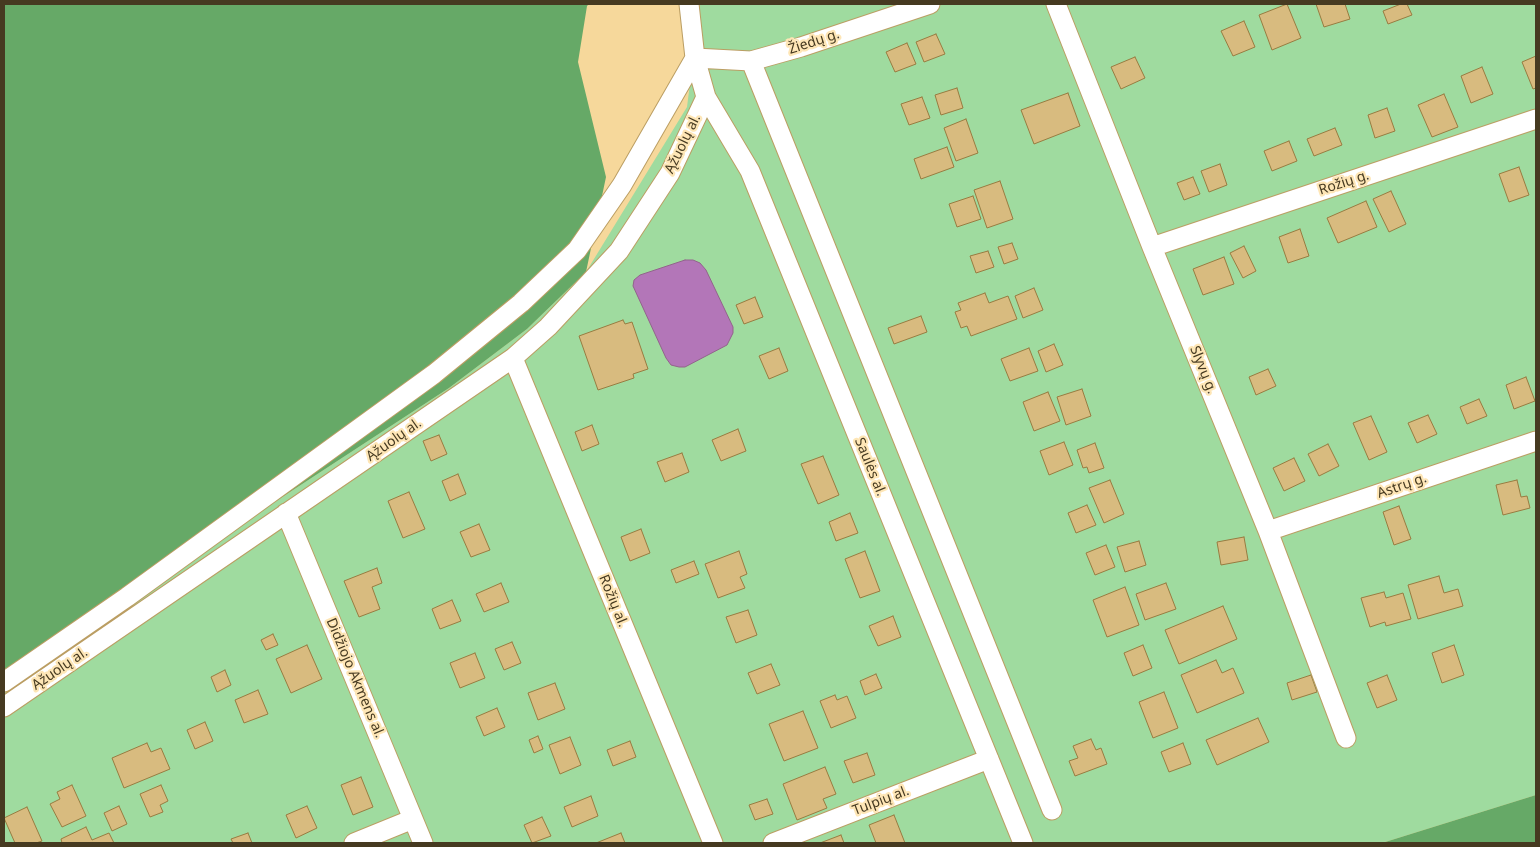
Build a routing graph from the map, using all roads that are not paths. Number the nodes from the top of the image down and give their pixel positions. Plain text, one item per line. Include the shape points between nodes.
1 (689, 4) edge
2 (930, 4) edge
3 (1056, 4) edge
4 (695, 58) junction
5 (752, 61) junction
6 (706, 97) junction
7 (1536, 119) edge
8 (1152, 247) junction
9 (513, 358) junction
10 (1536, 441) edge
11 (286, 513) junction
12 (1268, 531) junction
13 (4, 682) edge
14 (4, 707) edge
15 (1346, 738) dead end
16 (989, 759) junction
17 (1052, 810) dead end
18 (413, 819) junction
19 (354, 843) edge
20 (423, 843) edge
21 (714, 843) edge
22 (773, 843) edge
23 (1024, 843) edge

1 - 4 street, Saulės al.
2 - 5 street, Žiedų g.
3 - 8 street, Slyvų g.
4 - 5 street, Žiedų g.
4 - 6 street, Saulės al.
4 - 13 street via 622,185 577,250 521,303 434,374 127,597
5 - 17 street
6 - 9 street, Ąžuolų al. via 670,173 619,251 548,327
6 - 16 street, Saulės al. via 750,171
7 - 8 street, Rožių g.
8 - 12 street, Slyvų g.
9 - 11 street, Ąžuolų al.
9 - 21 street, Rožių al.
10 - 12 street, Astrų g.
11 - 14 street, Ąžuolų al.
11 - 18 street, Didžiojo Akmens al.
12 - 15 street, Slyvų g.
16 - 22 street, Tulpių al.
16 - 23 street, Saulės al.
18 - 19 street
18 - 20 street, Didžiojo Akmens al.

